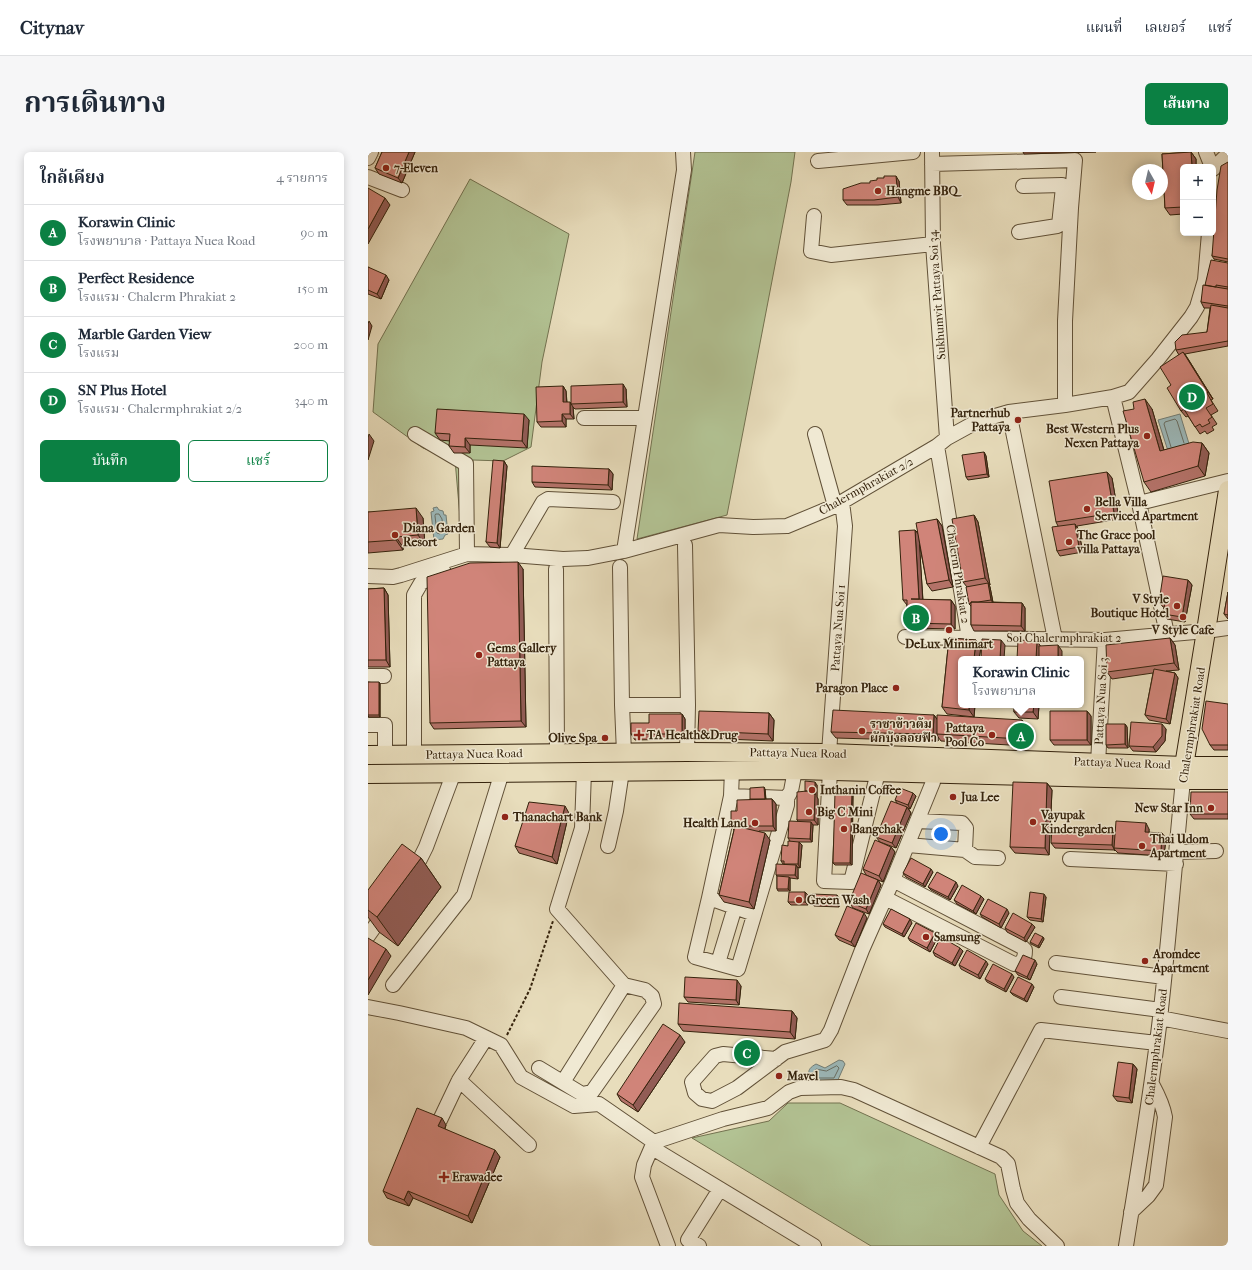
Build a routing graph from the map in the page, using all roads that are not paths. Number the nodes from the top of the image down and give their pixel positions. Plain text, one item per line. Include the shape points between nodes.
1 (371, 152) edge
2 (682, 152) edge
3 (913, 152) edge
4 (1206, 152) edge
5 (1228, 156) edge
6 (368, 158) edge
7 (932, 158) edge
8 (818, 161) dead end
9 (1211, 164) edge
10 (1216, 165) edge
11 (368, 177) edge
12 (1024, 186) dead end
13 (402, 190) dead end
14 (1066, 209) junction
15 (814, 216) dead end
16 (1019, 232) dead end
17 (1208, 236) edge
18 (933, 244) junction
19 (1113, 397) junction
20 (1064, 405) junction
21 (1009, 412) junction
22 (584, 418) dead end
23 (645, 418) junction
24 (415, 434) dead end
25 (815, 434) dead end
26 (942, 442) junction
27 (1228, 491) edge
28 (613, 502) dead end
29 (1139, 503) junction
30 (838, 504) junction
31 (685, 546) dead end
32 (624, 551) junction
33 (467, 554) junction
34 (512, 555) junction
35 (620, 567) dead end
36 (556, 569) dead end
37 (368, 576) edge
38 (1228, 628) edge
39 (1206, 631) junction
40 (1167, 634) junction
41 (905, 637) dead end
42 (969, 638) junction
43 (1055, 639) junction
44 (1105, 640) junction
45 (368, 676) edge
46 (384, 676) dead end
47 (622, 705) junction
48 (688, 705) junction
49 (368, 725) edge
50 (687, 752) junction
51 (624, 753) junction
52 (829, 753) junction
53 (557, 754) junction
54 (376, 755) edge
55 (414, 755) junction
56 (1098, 763) junction
57 (1228, 766) edge
58 (732, 770) junction
59 (795, 770) junction
60 (584, 771) junction
61 (622, 771) junction
62 (830, 771) junction
63 (454, 772) junction
64 (502, 772) junction
65 (878, 772) junction
66 (1183, 773) junction
67 (368, 774) edge
68 (932, 774) junction
69 (1228, 780) edge
70 (731, 796) junction
71 (787, 798) junction
72 (917, 821) junction
73 (908, 845) junction
74 (608, 846) dead end
75 (965, 850) junction
76 (1216, 851) dead end
77 (998, 858) dead end
78 (1176, 858) junction
79 (1070, 859) dead end
80 (893, 880) junction
81 (406, 889) edge
82 (710, 898) junction
83 (885, 898) junction
84 (396, 900) edge
85 (735, 907) junction
86 (754, 914) junction
87 (368, 936) edge
88 (1056, 963) dead end
89 (718, 964) junction
90 (1164, 977) junction
91 (624, 984) junction
92 (393, 985) dead end
93 (1061, 997) dead end
94 (368, 1007) edge
95 (1161, 1014) junction
96 (1228, 1031) edge
97 (486, 1038) junction
98 (1157, 1043) junction
99 (776, 1059) junction
100 (539, 1068) dead end
101 (459, 1080) junction
102 (563, 1082) junction
103 (1152, 1084) junction
104 (440, 1120) edge
105 (529, 1145) dead end
106 (657, 1147) junction
107 (979, 1147) junction
108 (720, 1188) junction
109 (1131, 1212) junction
110 (668, 1246) edge
111 (699, 1246) edge
112 (814, 1246) edge
113 (1058, 1246) edge
114 (1126, 1246) edge

1 - 6 street
2 - 23 street via 684,170
3 - 8 street
4 - 9 street
5 - 10 street
7 - 14 street via 1075,160
7 - 18 street, Sukhumvit Pattaya Soi 34
11 - 13 street
12 - 14 street via 1062,185
14 - 16 street via 1057,226
14 - 20 street
15 - 18 street via 811,251 831,255
17 - 19 street, Chalermphrakiat 2/2 via 1205,280 1197,307 1158,359 1129,392
18 - 26 street, Sukhumvit Pattaya Soi 34
19 - 20 street, Chalermphrakiat 2/2
19 - 29 street
20 - 21 street, Chalermphrakiat 2/2
21 - 26 street, Chalermphrakiat 2/2 via 978,421
21 - 43 street
22 - 23 street
23 - 32 street
24 - 33 street via 466,464
25 - 30 street, Pattaya Nua Soi 1
26 - 30 street, Chalermphrakiat 2/2
26 - 42 street, Chalerm Phrakiat 2
27 - 29 street
27 - 39 main road, Chalermphrakiat Road
28 - 34 street via 548,499 543,502
29 - 40 street
30 - 32 street, Chalermphrakiat 2/2 via 787,526 719,525
30 - 52 street, Pattaya Nua Soi 1 via 845,526
31 - 48 street
32 - 34 street, Chalermphrakiat 2/2 via 564,560
33 - 34 street, Chalermphrakiat 2/2
33 - 37 street, Chalermphrakiat 2/2 via 392,577
34 - 55 street via 505,561 466,566 438,574 421,583 414,595
35 - 47 street
36 - 53 street
38 - 39 street, Soi Chalermphrakiat 2
39 - 40 street, Soi Chalermphrakiat 2
39 - 66 main road, Chalermphrakiat Road
40 - 44 street, Soi Chalermphrakiat 2
41 - 42 street, Chalerm Phrakiat 2
42 - 43 street, Soi Chalermphrakiat 2
43 - 44 street, Soi Chalermphrakiat 2
44 - 56 street, Pattaya Nua Soi 3
45 - 46 street
47 - 48 street
47 - 51 street
48 - 50 street
49 - 54 street via 385,725
50 - 51 main road, Pattaya Nuea Road
50 - 52 main road, Pattaya Nuea Road
51 - 53 main road, Pattaya Nuea Road
52 - 56 main road, Pattaya Nuea Road
53 - 55 main road, Pattaya Nuea Road
54 - 55 main road, Pattaya Nuea Road
56 - 66 main road, Pattaya Nuea Road
57 - 66 main road, Pattaya Nuea Road
58 - 59 main road, Pattaya Nuea Road
58 - 61 main road, Pattaya Nuea Road
58 - 70 street
59 - 62 main road, Pattaya Nuea Road
59 - 71 street
60 - 61 main road, Pattaya Nuea Road
60 - 64 main road, Pattaya Nuea Road
60 - 91 street via 582,828 557,909
61 - 74 street
62 - 65 main road, Pattaya Nuea Road
62 - 65 street via 824,881 851,882
63 - 64 main road, Pattaya Nuea Road
63 - 67 main road, Pattaya Nuea Road
63 - 81 street via 426,847
64 - 92 street via 464,895
65 - 68 main road, Pattaya Nuea Road
66 - 68 main road, Pattaya Nuea Road
66 - 69 main road, Pattaya Nuea Road
66 - 78 street, Chalermphrakiat Road
68 - 72 street via 932,782
70 - 71 street
70 - 82 street
71 - 86 street
72 - 73 street
72 - 75 street via 962,823 966,828
73 - 75 street
73 - 80 street
75 - 77 street via 975,857
76 - 78 street
78 - 79 street
78 - 90 street, Chalermphrakiat Road
80 - 83 street
80 - 83 street via 1022,947 1025,950 1022,962 1014,964
82 - 85 street
82 - 89 street via 695,958
83 - 99 street via 825,1040 785,1052
84 - 87 street
85 - 86 street
85 - 89 street
86 - 89 street via 738,969
88 - 90 street
90 - 95 street, Chalermphrakiat Road
91 - 102 street
91 - 102 street via 645,990 652,996 654,1004 592,1092 582,1094
93 - 95 street
94 - 97 street via 466,1028
95 - 96 street
95 - 98 street, Chalermphrakiat Road
97 - 101 street
97 - 106 street via 502,1045 521,1077 574,1106 599,1104
98 - 103 street, Chalermphrakiat Road
98 - 107 street via 1041,1030
99 - 99 street via 737,1088 712,1101 702,1099 696,1094 692,1082 715,1056 723,1054
100 - 102 street
101 - 104 street
101 - 105 street
103 - 109 street, Chalermphrakiat Road
103 - 109 street via 1164,1109 1165,1118 1156,1185
106 - 107 street via 723,1119 768,1108 789,1092 800,1088 841,1087 854,1090
106 - 108 street
106 - 110 street via 644,1164 642,1176
107 - 113 street via 1001,1156 1008,1164 1018,1202 1029,1219
108 - 111 street via 688,1240
108 - 112 street
109 - 114 street, Chalermphrakiat Road

